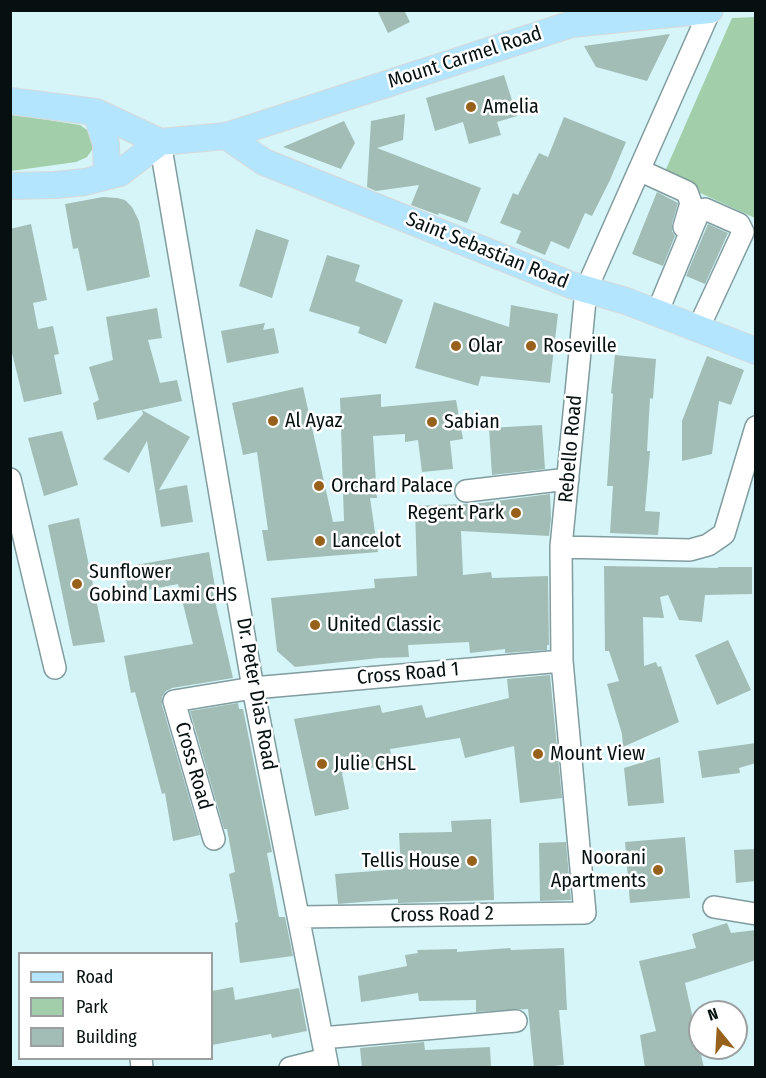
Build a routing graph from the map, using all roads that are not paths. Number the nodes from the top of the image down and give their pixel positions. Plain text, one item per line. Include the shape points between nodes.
1 (710, 10) edge
2 (569, 17) edge
3 (10, 101) edge
4 (96, 112) junction
5 (226, 136) junction
6 (160, 142) junction
7 (639, 170) junction
8 (107, 176) junction
9 (10, 186) edge
10 (586, 290) junction
11 (655, 312) junction
12 (698, 328) junction
13 (756, 351) edge
14 (756, 427) edge
15 (10, 479) edge
16 (568, 479) junction
17 (466, 491) dead end
18 (561, 547) junction
19 (562, 660) junction
20 (55, 668) dead end
21 (254, 688) junction
22 (214, 839) dead end
23 (714, 907) dead end
24 (585, 913) joint
25 (756, 914) edge
26 (299, 917) junction
27 (516, 1021) dead end
28 (322, 1038) junction
29 (327, 1063) edge
30 (290, 1068) edge

1 - 2 main road, Mount Carmel Road
1 - 7 street, Rebello Road
2 - 5 main road, Mount Carmel Road
3 - 4 main road
4 - 6 main road
4 - 8 main road via 106,144
5 - 6 main road, Mount Carmel Road
5 - 10 main road, Saint Sebastian Road via 264,162
6 - 8 main road via 120,173
6 - 21 street, Dr. Peter Dias Road
7 - 10 street, Rebello Road
7 - 11 street via 687,192 691,203
8 - 9 main road via 85,182
10 - 11 main road, Saint Sebastian Road
10 - 16 street, Rebello Road
11 - 12 main road, Saint Sebastian Road
11 - 12 street via 698,214 705,209 739,224 742,232
12 - 13 main road, Saint Sebastian Road
14 - 18 street via 724,534 708,545 690,550
15 - 20 street
16 - 17 street
16 - 18 street, Rebello Road
18 - 19 street, Rebello Road
19 - 21 street, Cross Road 1
19 - 24 street, Rebello Road
21 - 22 street, Cross Road via 174,701
21 - 26 street, Dr. Peter Dias Road
23 - 25 street
24 - 26 street, Cross Road 2
26 - 28 street, Dr. Peter Dias Road
27 - 28 street
28 - 29 street, Dr. Peter Dias Road
29 - 30 street

